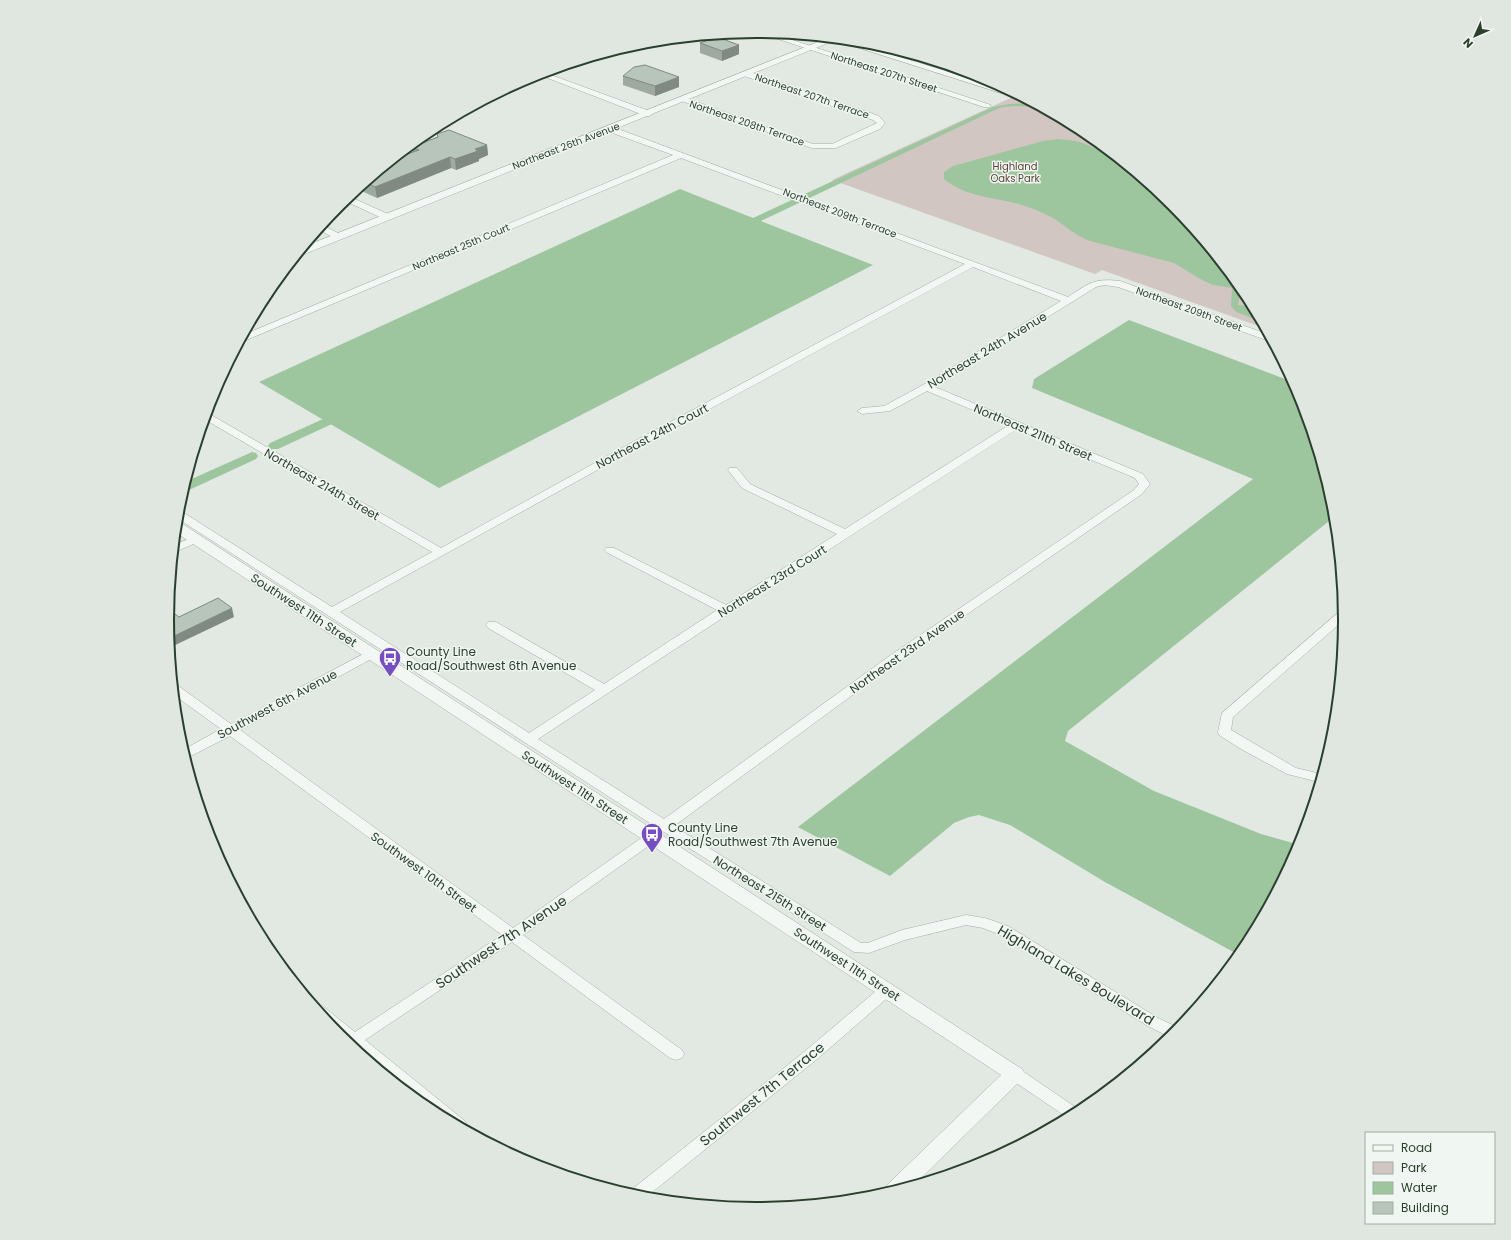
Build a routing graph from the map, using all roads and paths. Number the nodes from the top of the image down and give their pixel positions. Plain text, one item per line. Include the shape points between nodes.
1 (781, 39) edge
2 (826, 42) edge
3 (810, 48) junction
4 (866, 49) edge
5 (874, 51) joint
6 (946, 70) edge
7 (941, 72) junction
8 (747, 74) junction
9 (549, 76) edge
10 (979, 83) edge
11 (682, 100) junction
12 (987, 105) dead end
13 (648, 114) junction
14 (876, 118) joint
15 (610, 129) junction
16 (680, 155) junction
17 (352, 201) edge
18 (387, 217) junction
19 (324, 229) edge
20 (339, 237) junction
21 (307, 249) edge
22 (973, 264) junction
23 (1109, 282) joint
24 (1068, 300) junction
25 (247, 336) edge
26 (1264, 336) edge
27 (927, 387) junction
28 (862, 412) dead end
29 (210, 418) edge
30 (1016, 425) junction
31 (733, 470) dead end
32 (1139, 476) joint
33 (183, 516) edge
34 (181, 529) edge
35 (846, 534) junction
36 (196, 539) junction
37 (178, 548) edge
38 (610, 550) dead end
39 (440, 552) junction
40 (726, 610) junction
41 (332, 612) junction
42 (1338, 619) edge
43 (492, 625) dead end
44 (371, 654) junction
45 (604, 690) junction
46 (178, 691) edge
47 (230, 730) junction
48 (529, 740) junction
49 (189, 752) edge
50 (1316, 777) edge
51 (658, 832) junction
52 (511, 936) junction
53 (860, 948) joint
54 (887, 990) junction
55 (1169, 1030) edge
56 (353, 1041) edge
57 (676, 1054) dead end
58 (383, 1067) edge
59 (1015, 1074) junction
60 (411, 1089) edge
61 (1069, 1110) edge
62 (901, 1183) edge
63 (642, 1191) edge

1 - 3 street, Northeast 207th Street
2 - 3 street, Northeast 26th Avenue
3 - 8 street, Northeast 26th Avenue
3 - 12 street, Northeast 207th Street
4 - 5 street
5 - 7 street
6 - 7 street
7 - 10 street
8 - 11 street, Northeast 26th Avenue
8 - 14 street, Northeast 207th Terrace
9 - 13 street
11 - 13 street, Northeast 26th Avenue
11 - 14 street, Northeast 208th Terrace via 812,146 833,146 871,130 881,123
13 - 15 street, Northeast 26th Avenue
15 - 16 street, Northeast 209th Terrace
15 - 18 street, Northeast 26th Avenue
16 - 22 street, Northeast 209th Terrace
16 - 25 street, Northeast 25th Court
17 - 18 street
18 - 20 street, Northeast 26th Avenue
19 - 20 street
20 - 21 street, Northeast 26th Avenue
22 - 24 street, Northeast 209th Terrace
22 - 39 street, Northeast 24th Court
23 - 24 street, Northeast 24th Avenue via 1093,286
23 - 26 street, Northeast 209th Street
24 - 27 street, Northeast 24th Avenue
27 - 28 street, Northeast 24th Avenue via 886,408
27 - 30 street, Northeast 211th Street
29 - 39 street, Northeast 214th Street
30 - 32 street, Northeast 211th Street
30 - 35 street, Northeast 23rd Court
31 - 35 street via 746,486
32 - 51 street, Northeast 23rd Avenue via 1145,484 1138,492 892,660
33 - 41 street, Northeast 215th Street
34 - 36 street, Southwest 11th Street
35 - 40 street, Northeast 23rd Court
36 - 37 street
36 - 44 street, Southwest 11th Street
38 - 40 street
39 - 41 street, Northeast 24th Court
40 - 45 street, Northeast 23rd Court
41 - 48 street, Northeast 215th Street
42 - 50 street via 1227,716 1224,732 1292,771
43 - 45 street
44 - 47 street, Southwest 6th Avenue
44 - 51 street, Southwest 11th Street
45 - 48 street, Northeast 23rd Court
46 - 47 street, Southwest 10th Street
47 - 49 street, Southwest 6th Avenue
47 - 52 street, Southwest 10th Street
48 - 51 street, Northeast 215th Street
51 - 52 street, Southwest 7th Avenue
51 - 53 street, Northeast 215th Street
51 - 54 street, Southwest 11th Street
52 - 56 street, Southwest 7th Avenue
52 - 57 street, Southwest 10th Street
53 - 55 street, Highland Lakes Boulevard via 869,948 902,935 966,920 985,923 1003,930
54 - 59 street, Southwest 11th Street
54 - 63 street, Southwest 7th Terrace via 810,1056
58 - 60 street
59 - 61 street, Southwest 11th Street
59 - 62 street

